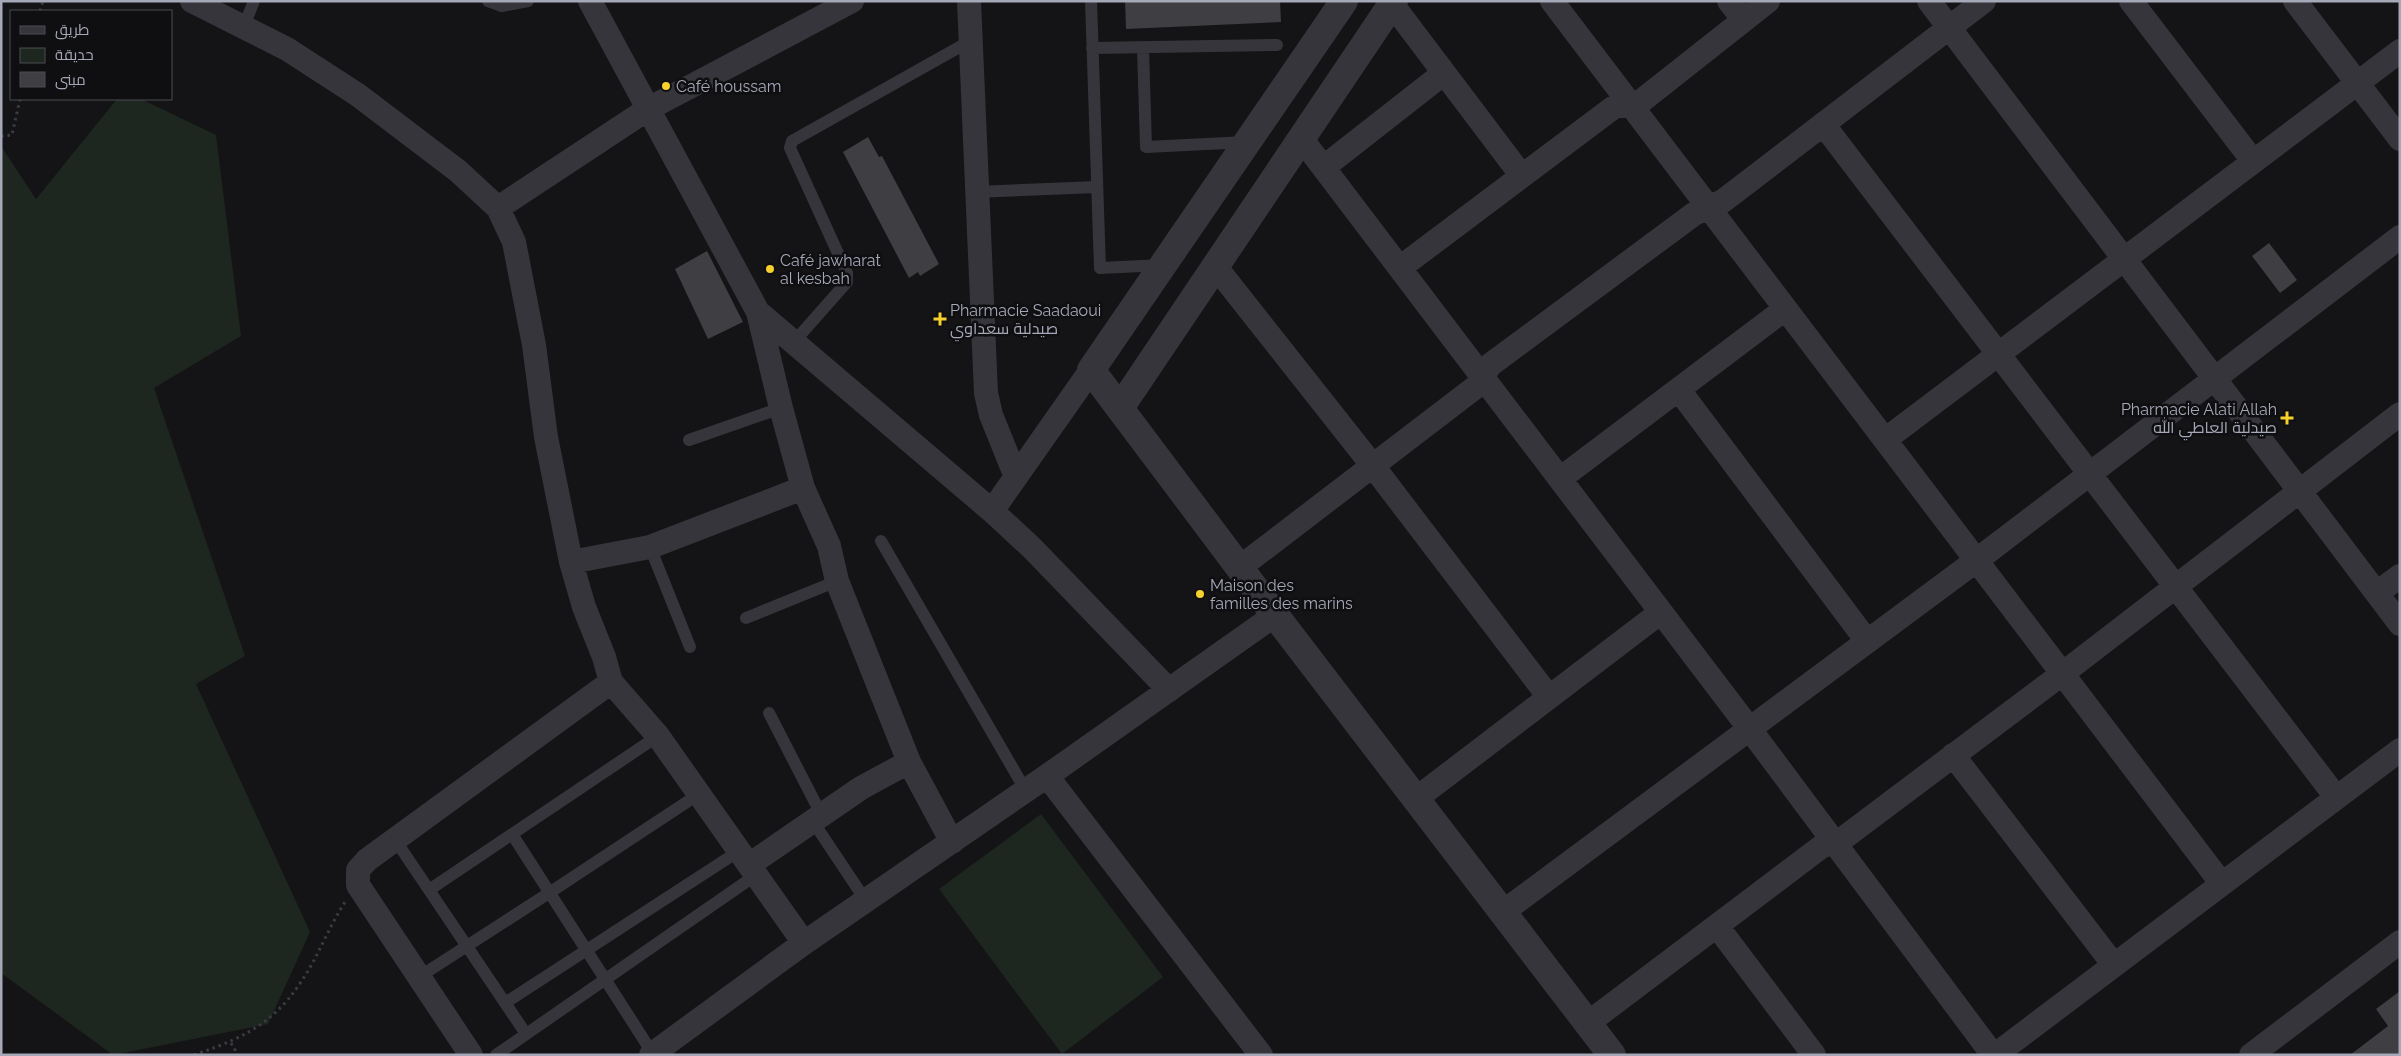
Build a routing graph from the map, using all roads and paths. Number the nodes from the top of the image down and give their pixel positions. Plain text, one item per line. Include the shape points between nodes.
1 (192, 1) edge
2 (254, 1) edge
3 (488, 1) edge
4 (528, 1) edge
5 (590, 1) edge
6 (852, 1) edge
7 (969, 1) edge
8 (1091, 1) edge
9 (1553, 1) edge
10 (1730, 1) edge
11 (1768, 1) edge
12 (1929, 1) edge
13 (1984, 1) edge
14 (2131, 1) edge
15 (2295, 1) edge
16 (1393, 2) edge
17 (1333, 9) edge
18 (1744, 20) junction
19 (244, 26) junction
20 (1949, 27) junction
21 (972, 40) junction
22 (1277, 46) dead end
23 (1092, 48) junction
24 (1143, 48) junction
25 (2400, 51) edge
26 (1444, 73) junction
27 (2357, 83) junction
28 (20, 100) edge
29 (1628, 104) junction
30 (648, 109) junction
31 (1823, 124) junction
32 (1, 136) edge
33 (1301, 138) junction
34 (2400, 139) edge
35 (1248, 142) junction
36 (2253, 160) junction
37 (1324, 167) junction
38 (1522, 176) junction
39 (1098, 186) junction
40 (976, 192) junction
41 (498, 208) junction
42 (1709, 208) junction
43 (2400, 237) edge
44 (2124, 260) junction
45 (1165, 265) junction
46 (1215, 266) junction
47 (1401, 268) junction
48 (1785, 309) junction
49 (758, 312) junction
50 (793, 342) junction
51 (1999, 355) junction
52 (1091, 370) junction
53 (1484, 376) junction
54 (2215, 378) junction
55 (1679, 390) junction
56 (781, 408) junction
57 (1120, 408) junction
58 (2400, 414) edge
59 (689, 440) dead end
60 (1886, 440) junction
61 (1373, 466) junction
62 (2090, 474) junction
63 (1016, 477) junction
64 (1561, 478) junction
65 (804, 488) junction
66 (2300, 491) junction
67 (992, 511) junction
68 (880, 541) dead end
69 (650, 547) junction
70 (1977, 560) junction
71 (571, 562) junction
72 (1239, 568) junction
73 (2400, 576) edge
74 (837, 581) junction
75 (2174, 586) junction
76 (2377, 593) junction
77 (1661, 612) junction
78 (1275, 615) junction
79 (746, 618) dead end
80 (2400, 624) edge
81 (1867, 641) junction
82 (690, 647) dead end
83 (2062, 674) junction
84 (611, 682) junction
85 (1169, 690) junction
86 (1549, 697) junction
87 (768, 713) dead end
88 (1750, 728) junction
89 (658, 736) junction
90 (2400, 750) edge
91 (1953, 755) junction
92 (909, 762) junction
93 (1047, 776) junction
94 (1026, 791) junction
95 (698, 794) junction
96 (2336, 797) junction
97 (1417, 798) junction
98 (816, 817) junction
99 (512, 834) junction
100 (396, 841) junction
101 (952, 842) junction
102 (1833, 842) junction
103 (748, 863) junction
104 (2222, 884) junction
105 (358, 885) junction
106 (430, 890) junction
107 (549, 893) junction
108 (866, 901) junction
109 (1503, 912) junction
110 (1717, 926) junction
111 (804, 943) junction
112 (467, 946) junction
113 (2398, 946) edge
114 (587, 950) junction
115 (2114, 965) junction
116 (418, 976) junction
117 (605, 980) junction
118 (505, 1003) junction
119 (1588, 1023) junction
120 (526, 1034) junction
121 (231, 1042) junction
122 (652, 1054) edge
123 (194, 1055) edge
124 (238, 1055) edge
125 (471, 1055) edge
126 (496, 1055) edge
127 (1261, 1055) edge
128 (1612, 1055) edge
129 (1814, 1055) edge
130 (1994, 1055) edge
131 (2251, 1055) edge

1 - 19 street
2 - 19 lane
3 - 4 lane via 502,6
5 - 30 street
6 - 30 street
7 - 21 street
8 - 23 lane
9 - 29 street
10 - 18 street
11 - 18 street
12 - 20 street
13 - 20 street
14 - 36 street
15 - 27 street
16 - 26 street
16 - 33 street
17 - 35 street
18 - 29 street via 1640,102
19 - 41 street via 288,49 358,95 458,171
20 - 31 street
20 - 44 street
21 - 40 street
21 - 50 lane via 792,141 790,148 847,282
22 - 24 lane
23 - 24 lane
23 - 39 lane
24 - 35 lane via 1146,147
25 - 27 street
26 - 37 street
26 - 38 street
27 - 34 street
27 - 36 street
28 - 32 path via 12,135
29 - 38 street via 1614,107
29 - 42 street
30 - 41 street
30 - 49 street
31 - 42 street via 1723,201
31 - 51 street
33 - 37 street
33 - 46 street
35 - 45 street
36 - 44 street
37 - 47 street
38 - 47 street
39 - 40 lane
39 - 45 lane via 1100,268
40 - 63 street via 986,393 991,415
41 - 71 street via 514,242 534,345 546,437
42 - 48 street
42 - 53 street via 1694,214 1514,348 1490,366
43 - 54 street
44 - 51 street
44 - 54 street
45 - 52 street
46 - 57 street
46 - 61 street
47 - 53 street
48 - 55 street
48 - 60 street
49 - 50 street
49 - 56 street
50 - 67 street
51 - 60 street
51 - 62 street
52 - 57 street
52 - 63 street
53 - 61 street via 1477,386
53 - 64 street
54 - 62 street
54 - 66 street
55 - 64 street
55 - 81 street
56 - 59 lane
56 - 65 street
57 - 72 street
58 - 66 street
60 - 70 street
61 - 72 street
61 - 86 street
62 - 70 street
62 - 75 street
63 - 67 street
64 - 77 street
65 - 69 street
65 - 74 street via 829,546
66 - 75 street
66 - 76 street
67 - 85 street
68 - 94 lane
69 - 71 street
69 - 82 lane
70 - 81 street
70 - 83 street
71 - 84 street
72 - 78 street
73 - 76 street
74 - 79 lane
74 - 92 street
75 - 83 street
75 - 96 street
76 - 80 street
77 - 86 street
77 - 88 street
78 - 85 street
78 - 97 street
81 - 88 street
83 - 91 street
83 - 104 street
84 - 89 street
84 - 100 street
85 - 93 street
86 - 97 street
87 - 98 lane
88 - 102 street
88 - 109 street
89 - 95 street
89 - 99 lane
90 - 96 street
91 - 102 street via 1845,837
91 - 115 street
92 - 98 street
92 - 101 street
93 - 94 street
93 - 127 street
94 - 101 street
95 - 103 street
95 - 107 lane
96 - 104 street
97 - 109 street
98 - 103 street
98 - 108 lane
99 - 106 lane
99 - 107 lane
100 - 105 street via 362,865 358,870
100 - 106 lane
101 - 108 street
102 - 110 street via 1821,847
102 - 130 street
103 - 111 street
103 - 114 lane
103 - 117 lane
104 - 115 street
105 - 116 street
105 - 121 path via 342,907 292,996 272,1017
106 - 112 lane
107 - 112 lane
107 - 114 lane
108 - 111 street
109 - 119 street
110 - 119 street
110 - 129 street
111 - 122 street
112 - 116 lane
112 - 118 lane
113 - 131 street
114 - 117 lane
114 - 118 lane
115 - 130 street
116 - 125 street
117 - 120 lane
117 - 122 lane
118 - 120 lane
119 - 128 street
120 - 126 lane
121 - 123 path
121 - 124 path

